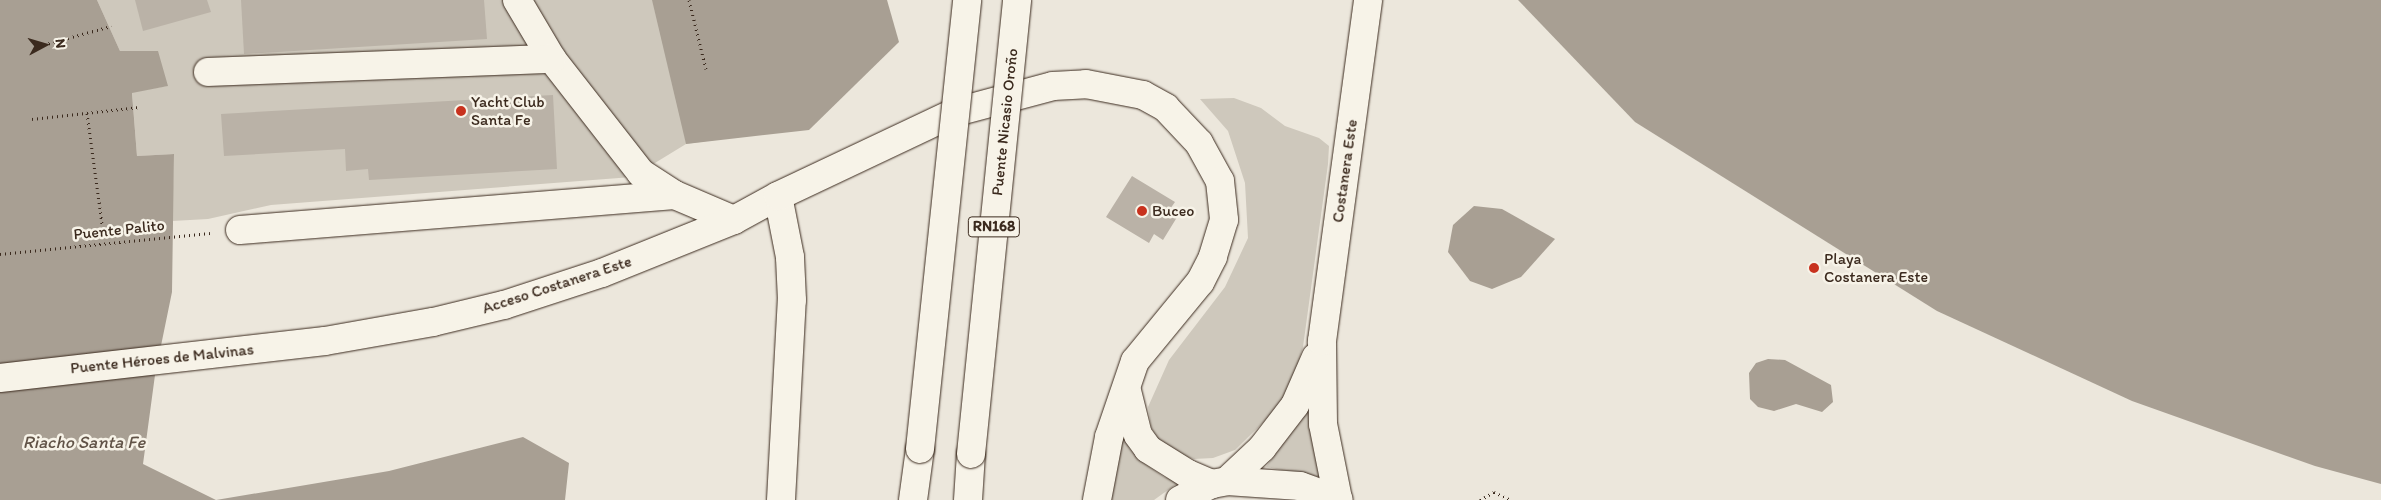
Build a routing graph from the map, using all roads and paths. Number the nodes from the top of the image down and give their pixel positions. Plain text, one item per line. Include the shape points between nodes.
1 (517, 0) edge
2 (689, 0) edge
3 (967, 0) edge
4 (1017, 0) edge
5 (1368, 0) edge
6 (111, 26) dead end
7 (39, 46) dead end
8 (552, 59) junction
9 (706, 69) dead end
10 (208, 72) dead end
11 (139, 107) dead end
12 (87, 113) junction
13 (32, 119) dead end
14 (675, 195) junction
15 (778, 196) junction
16 (734, 220) junction
17 (102, 224) dead end
18 (240, 230) joint
19 (0, 254) edge
20 (325, 341) joint
21 (1322, 341) junction
22 (0, 378) edge
23 (1127, 391) junction
24 (1220, 482) junction
25 (1507, 496) junction
26 (781, 500) edge
27 (913, 500) edge
28 (968, 500) edge
29 (1097, 500) edge
30 (1180, 500) edge
31 (1338, 500) edge
32 (1480, 500) edge
33 (1511, 500) edge
34 (1515, 500) edge

1 - 8 main road
2 - 9 path
3 - 27 main road, RN168, bridge
4 - 28 main road, Puente Nicasio Oroño / RN168, bridge
5 - 21 main road, Costanera Este
6 - 7 path
8 - 10 main road
8 - 14 main road via 641,173
11 - 12 path
12 - 13 path
12 - 17 path
14 - 16 main road
14 - 18 main road
15 - 16 main road, Acceso Costanera Este
15 - 23 main road, Acceso Costanera Este via 956,112 1053,86 1086,84 1143,95 1166,108 1199,143 1220,181 1224,220 1213,257 1200,282 1135,360
15 - 26 main road via 790,257 792,300
16 - 20 main road, Acceso Costanera Este via 602,273 504,305 433,322
18 - 19 path, Puente Palito
20 - 22 main road, Puente Héroes de Malvinas
21 - 24 main road, Costanera Este via 1295,405 1267,442
21 - 31 main road, Costanera Este via 1323,424
23 - 24 main road via 1138,435 1148,449 1180,470
23 - 29 main road, Acceso Costanera Este via 1109,437
24 - 30 main road
24 - 31 main road via 1300,486
25 - 32 path via 1494,492
25 - 33 path
25 - 34 path

